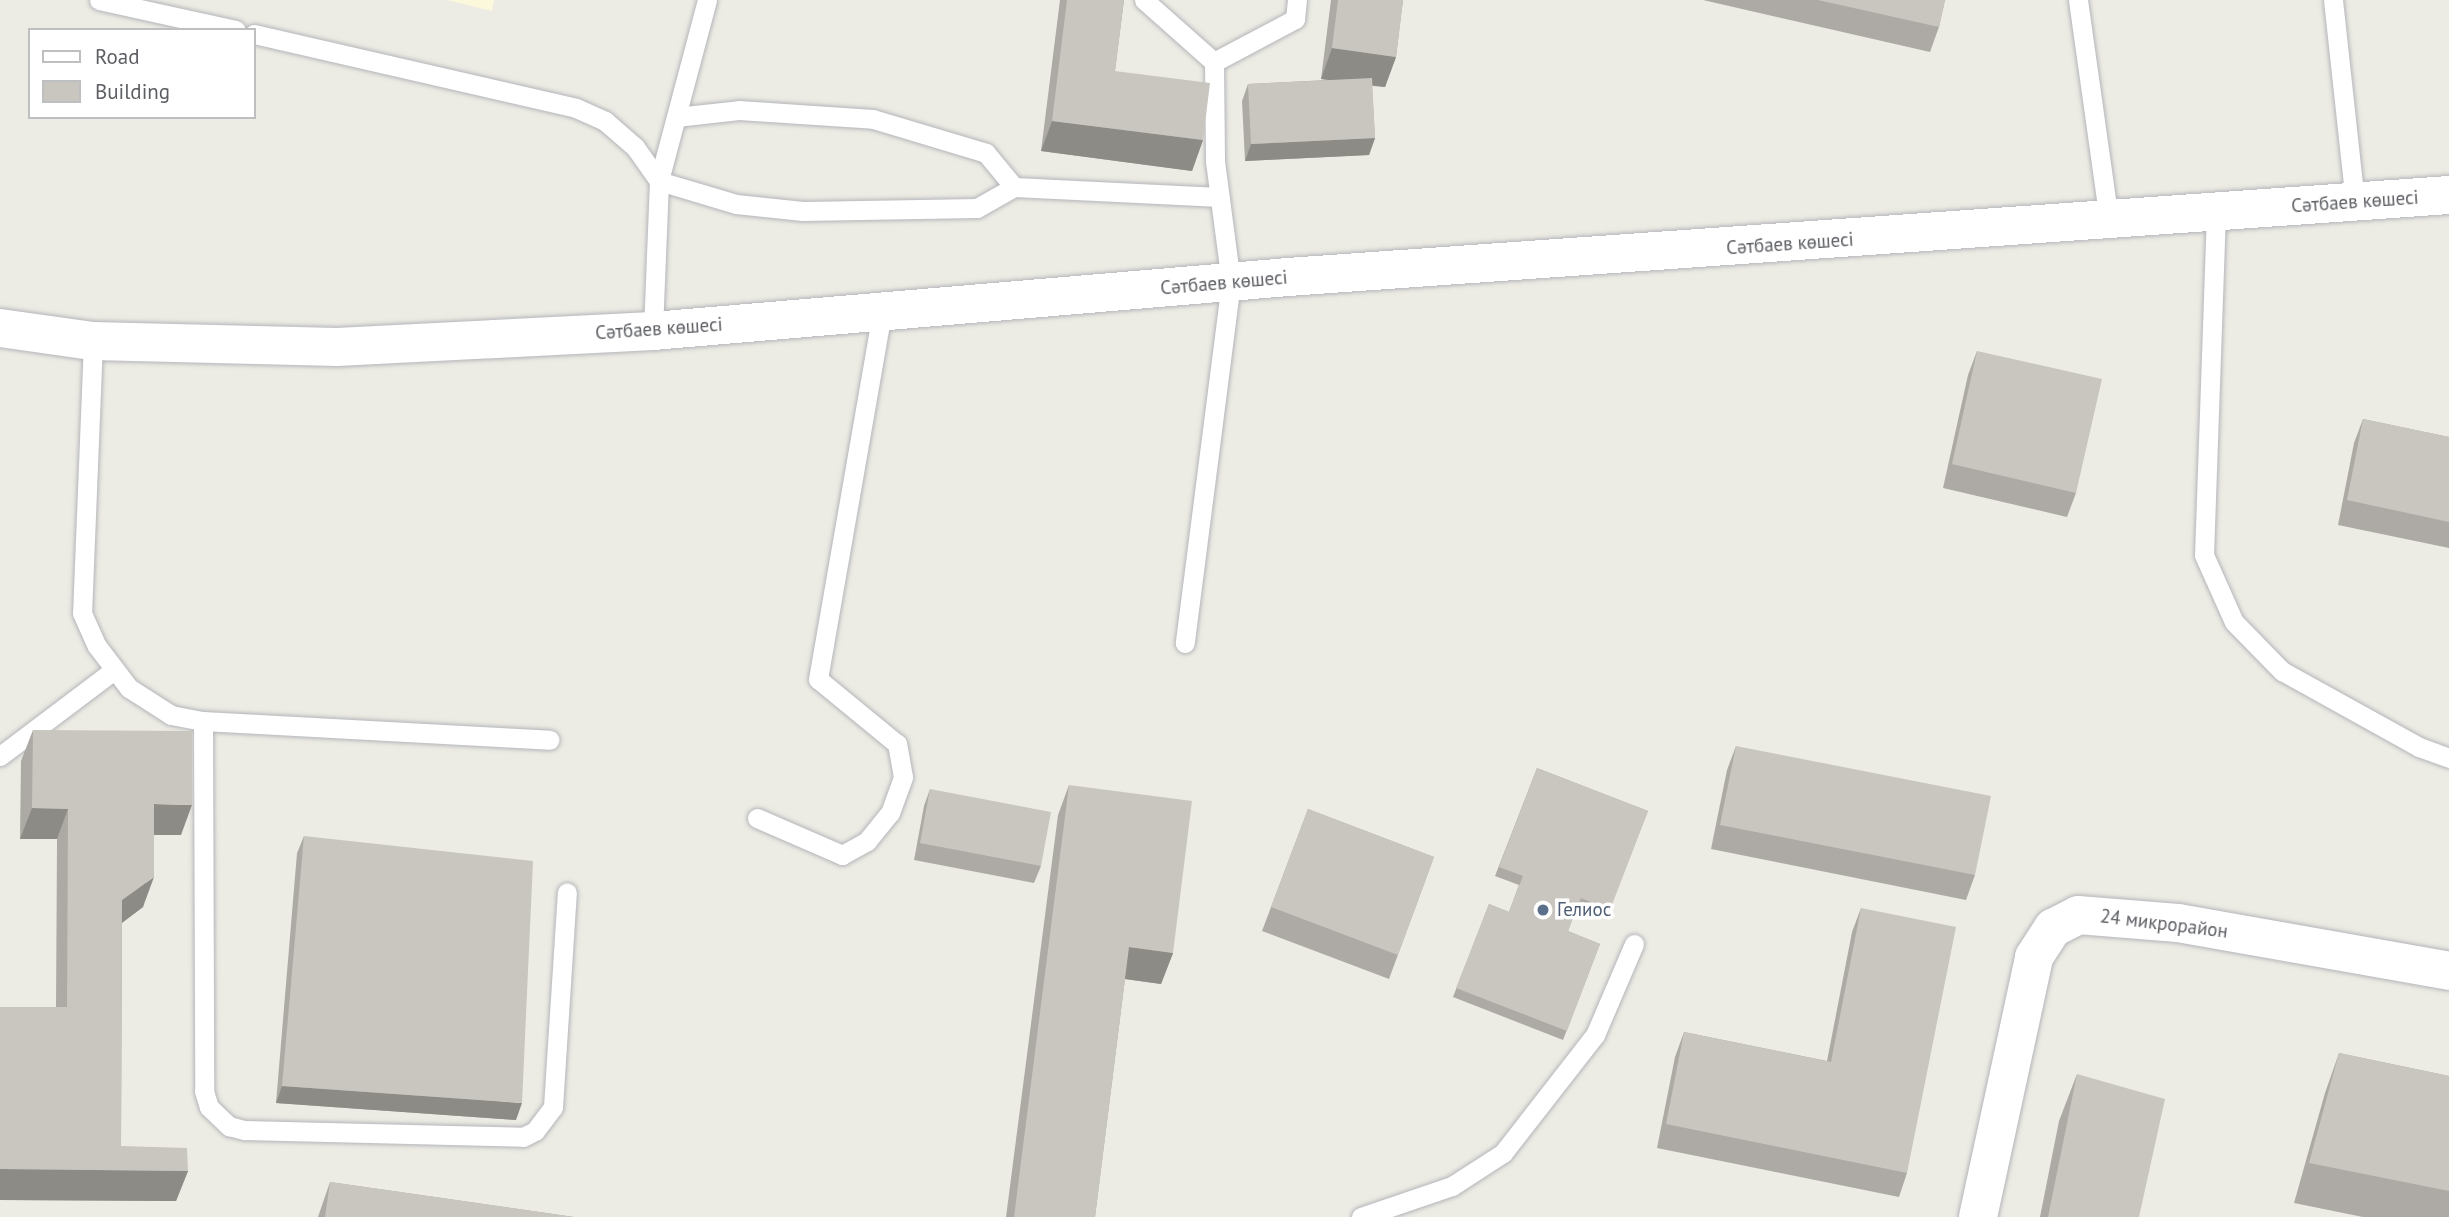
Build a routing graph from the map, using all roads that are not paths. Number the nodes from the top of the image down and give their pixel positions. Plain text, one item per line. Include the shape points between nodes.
1 (99, 0) edge
2 (707, 0) edge
3 (1144, 0) edge
4 (1297, 0) edge
5 (2078, 0) edge
6 (2333, 0) edge
7 (227, 28) edge
8 (256, 34) edge
9 (1214, 62) junction
10 (676, 117) junction
11 (659, 181) junction
12 (1014, 187) junction
13 (2449, 195) edge
14 (1220, 197) junction
15 (2355, 202) junction
16 (2216, 212) junction
17 (2109, 220) junction
18 (1231, 282) junction
19 (882, 311) junction
20 (0, 328) edge
21 (653, 331) junction
22 (93, 341) junction
23 (1185, 643) dead end
24 (114, 670) junction
25 (203, 721) junction
26 (550, 740) dead end
27 (0, 756) edge
28 (2449, 758) edge
29 (757, 818) dead end
30 (567, 892) dead end
31 (1634, 944) dead end
32 (2449, 971) edge
33 (1361, 1217) edge
34 (1978, 1217) edge

1 - 7 lane
2 - 10 lane
3 - 9 lane
4 - 9 lane via 1295,19
5 - 17 lane
6 - 15 lane
8 - 11 lane via 576,108 605,121 635,147
9 - 14 lane
10 - 11 lane
10 - 12 lane via 739,110 873,119 986,153
11 - 12 lane via 736,204 803,211 977,208
11 - 21 lane
12 - 14 lane
13 - 15 main road, Сәтбаев көшесі
14 - 18 lane
15 - 16 main road, Сәтбаев көшесі
16 - 17 main road, Сәтбаев көшесі
16 - 28 lane via 2204,555 2234,622 2282,671 2419,747
17 - 18 main road, Сәтбаев көшесі
18 - 19 main road, Сәтбаев көшесі
18 - 23 lane
19 - 21 main road, Сәтбаев көшесі
19 - 29 lane via 818,679 897,744 903,777 890,813 867,841 842,855
20 - 22 main road, Сәтбаев көшесі
21 - 22 main road, Сәтбаев көшесі via 337,347
22 - 24 lane via 82,613
24 - 25 lane via 146,702 170,715
24 - 27 lane
25 - 26 lane
25 - 30 lane via 204,1091 209,1107 229,1126 523,1137 535,1131 553,1107
31 - 33 lane via 1595,1035 1503,1153 1452,1185
32 - 34 main road, 24 микрорайон via 2178,923 2078,915 2053,928 2034,957

